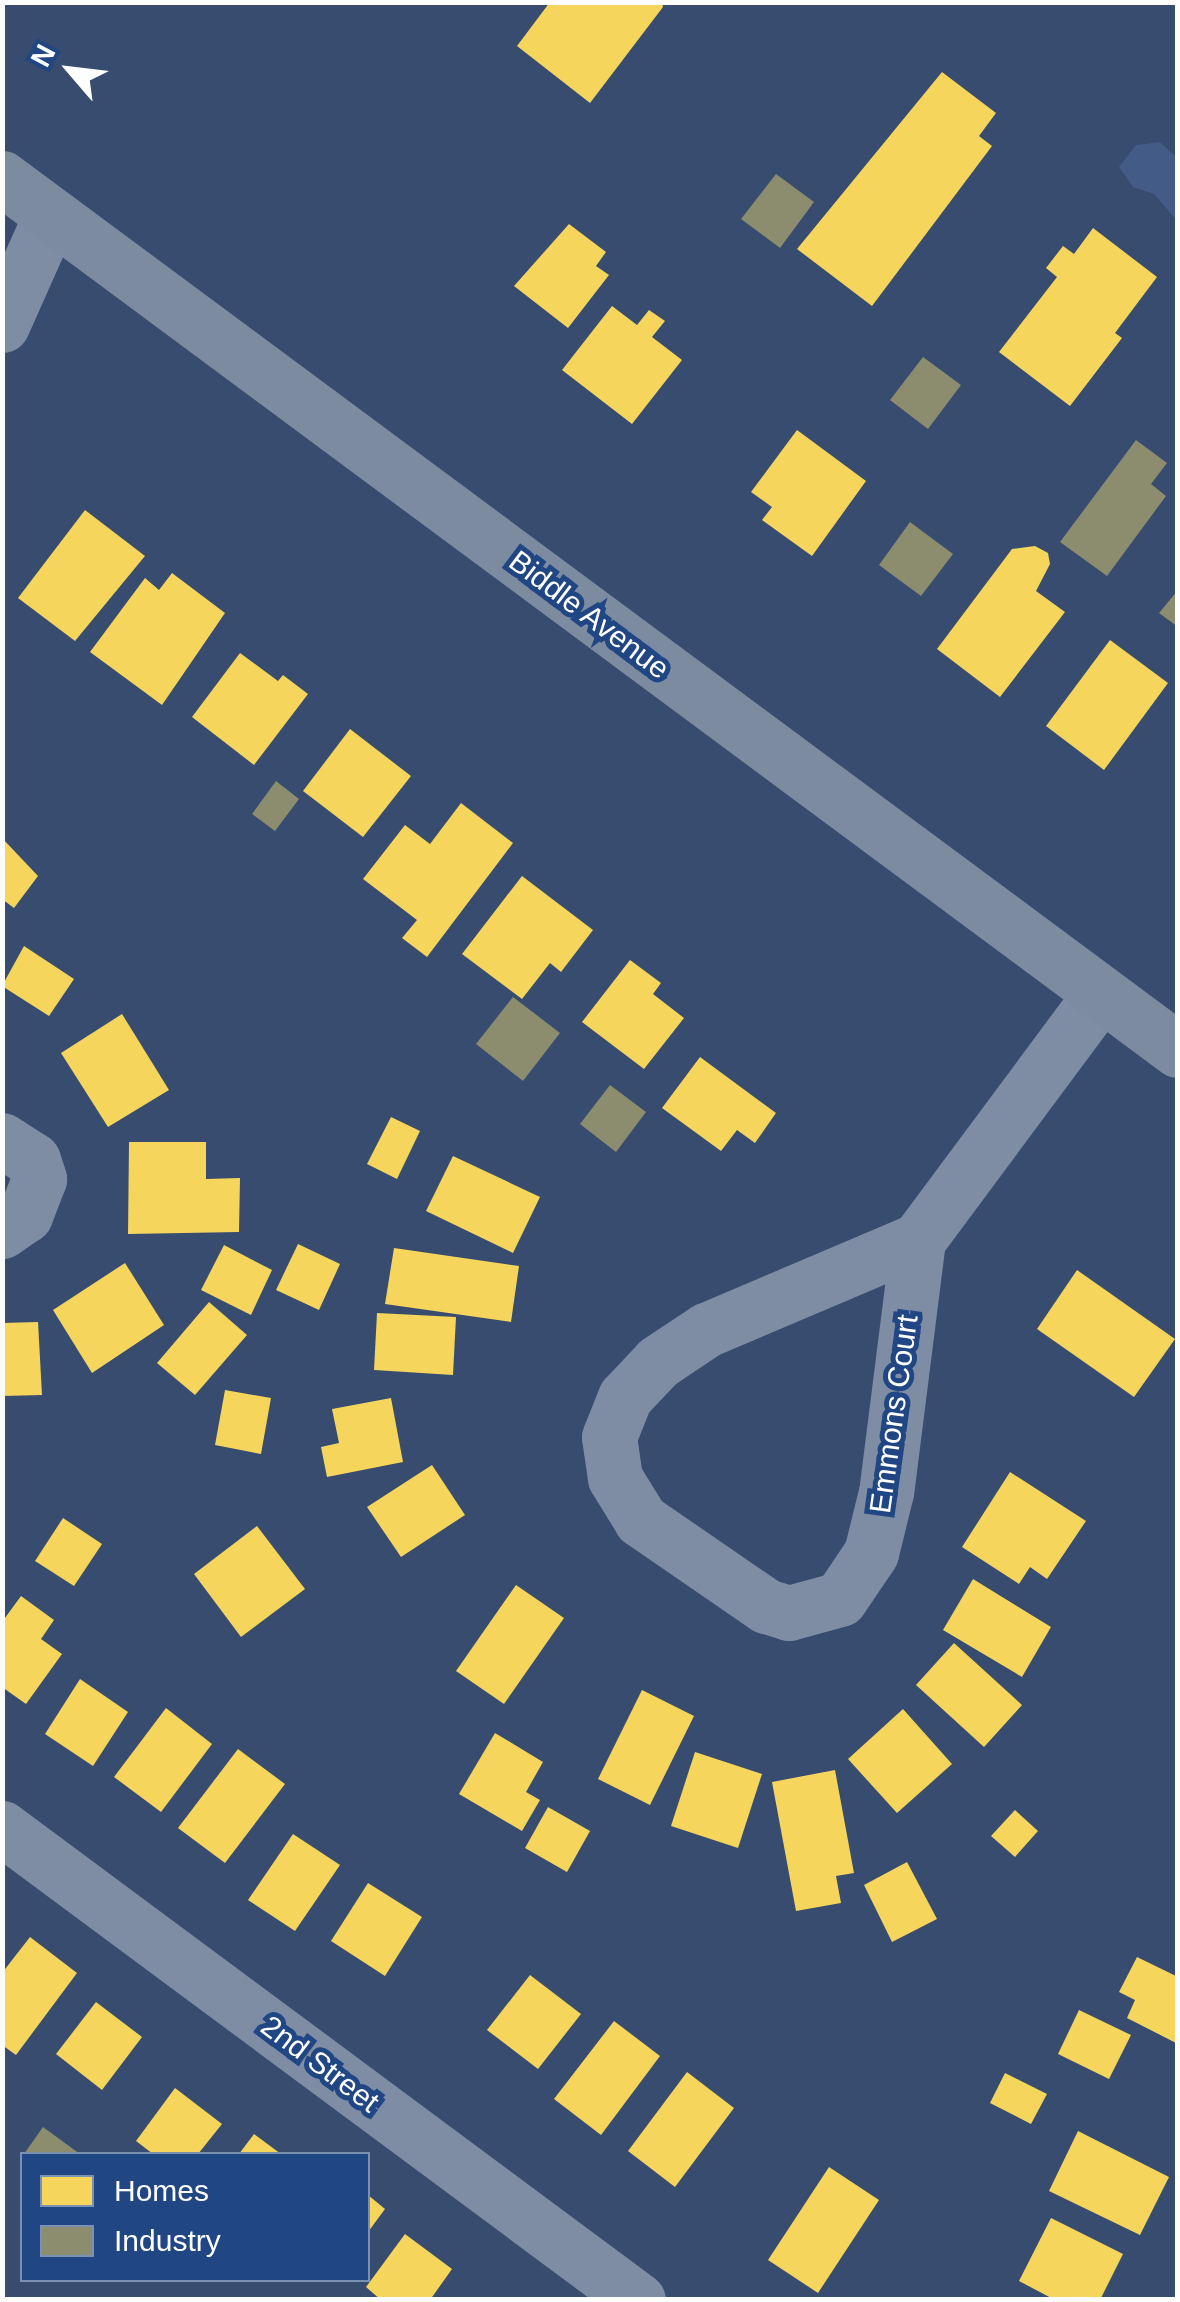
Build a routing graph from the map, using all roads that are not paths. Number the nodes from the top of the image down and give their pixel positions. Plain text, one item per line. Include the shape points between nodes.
1 (2, 178) edge
2 (51, 214) junction
3 (2, 324) edge
4 (1100, 995) junction
5 (1178, 1050) edge
6 (2, 1140) edge
7 (2, 1231) edge
8 (918, 1240) junction
9 (2, 1828) edge
10 (638, 2300) edge

1 - 2 main road, Biddle Avenue
2 - 3 street
2 - 4 main road, Biddle Avenue
4 - 5 main road, Biddle Avenue
4 - 8 street, Emmons Court
6 - 7 street via 33,1160 38,1180 25,1215
8 - 8 street, Emmons Court via 706,1330 658,1362 625,1396 609,1437 615,1478 642,1520 766,1606 799,1612 840,1598 871,1554 886,1492
9 - 10 street, 2nd Street

